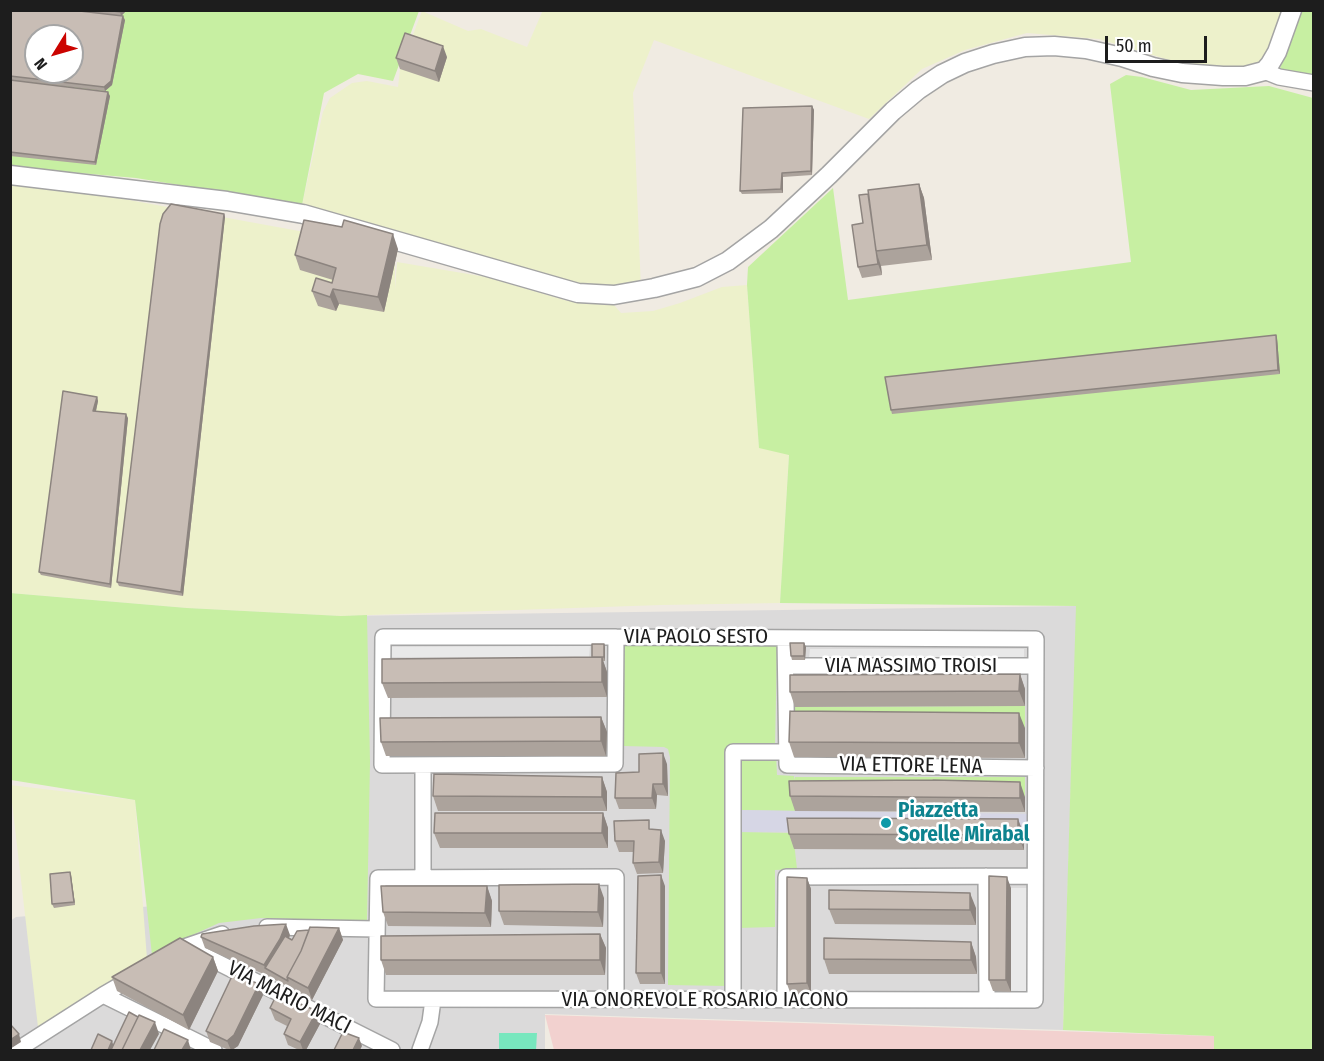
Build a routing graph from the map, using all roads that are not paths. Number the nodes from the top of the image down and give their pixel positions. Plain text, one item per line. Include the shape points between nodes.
1 (1292, 10) edge
2 (1264, 71) junction
3 (1314, 83) edge
4 (10, 176) edge
5 (616, 637) junction
6 (785, 638) junction
7 (786, 666) junction
8 (1036, 666) junction
9 (787, 759) junction
10 (423, 765) junction
11 (1036, 768) junction
12 (986, 876) junction
13 (1035, 876) junction
14 (423, 878) junction
15 (377, 929) junction
16 (187, 946) junction
17 (103, 995) junction
18 (433, 1000) junction
19 (616, 1000) junction
20 (733, 1000) junction
21 (784, 1000) junction
22 (987, 1000) junction
23 (17, 1050) edge
24 (214, 1050) edge
25 (392, 1050) edge
26 (420, 1050) edge

1 - 2 street via 1273,59
2 - 3 street
2 - 4 street via 1245,76 1182,73 1095,51 1054,46 1025,47 965,63 918,90 771,229 728,261 697,277 614,295 578,293 303,214 227,201
5 - 6 street, VIA PAOLO SESTO
5 - 10 street via 610,665 615,764
5 - 10 street, VIA PAOLO SESTO via 383,638 389,666 382,765
6 - 7 street
6 - 8 street, VIA PAOLO SESTO via 1036,639
7 - 8 street, VIA MASSIMO TROISI
7 - 9 street
8 - 11 street
9 - 11 street, VIA ETTORE LENA
9 - 20 street, VIA ETTORE LENA via 733,752
10 - 14 street
11 - 13 street
12 - 13 street
12 - 21 street via 786,877
12 - 22 street
13 - 22 street, VIA ONOREVOLE ROSARIO IACONO via 1035,1000
14 - 15 street via 378,878
14 - 19 street via 616,877
15 - 16 street via 261,927
15 - 18 street, VIA ONOREVOLE ROSARIO IACONO via 376,999
16 - 17 street
16 - 25 street, VIA MARIO MACI
17 - 23 street
17 - 24 street
18 - 19 street, VIA ONOREVOLE ROSARIO IACONO
18 - 26 street
19 - 20 street, VIA ONOREVOLE ROSARIO IACONO
20 - 21 street, VIA ONOREVOLE ROSARIO IACONO
21 - 22 street, VIA ONOREVOLE ROSARIO IACONO

